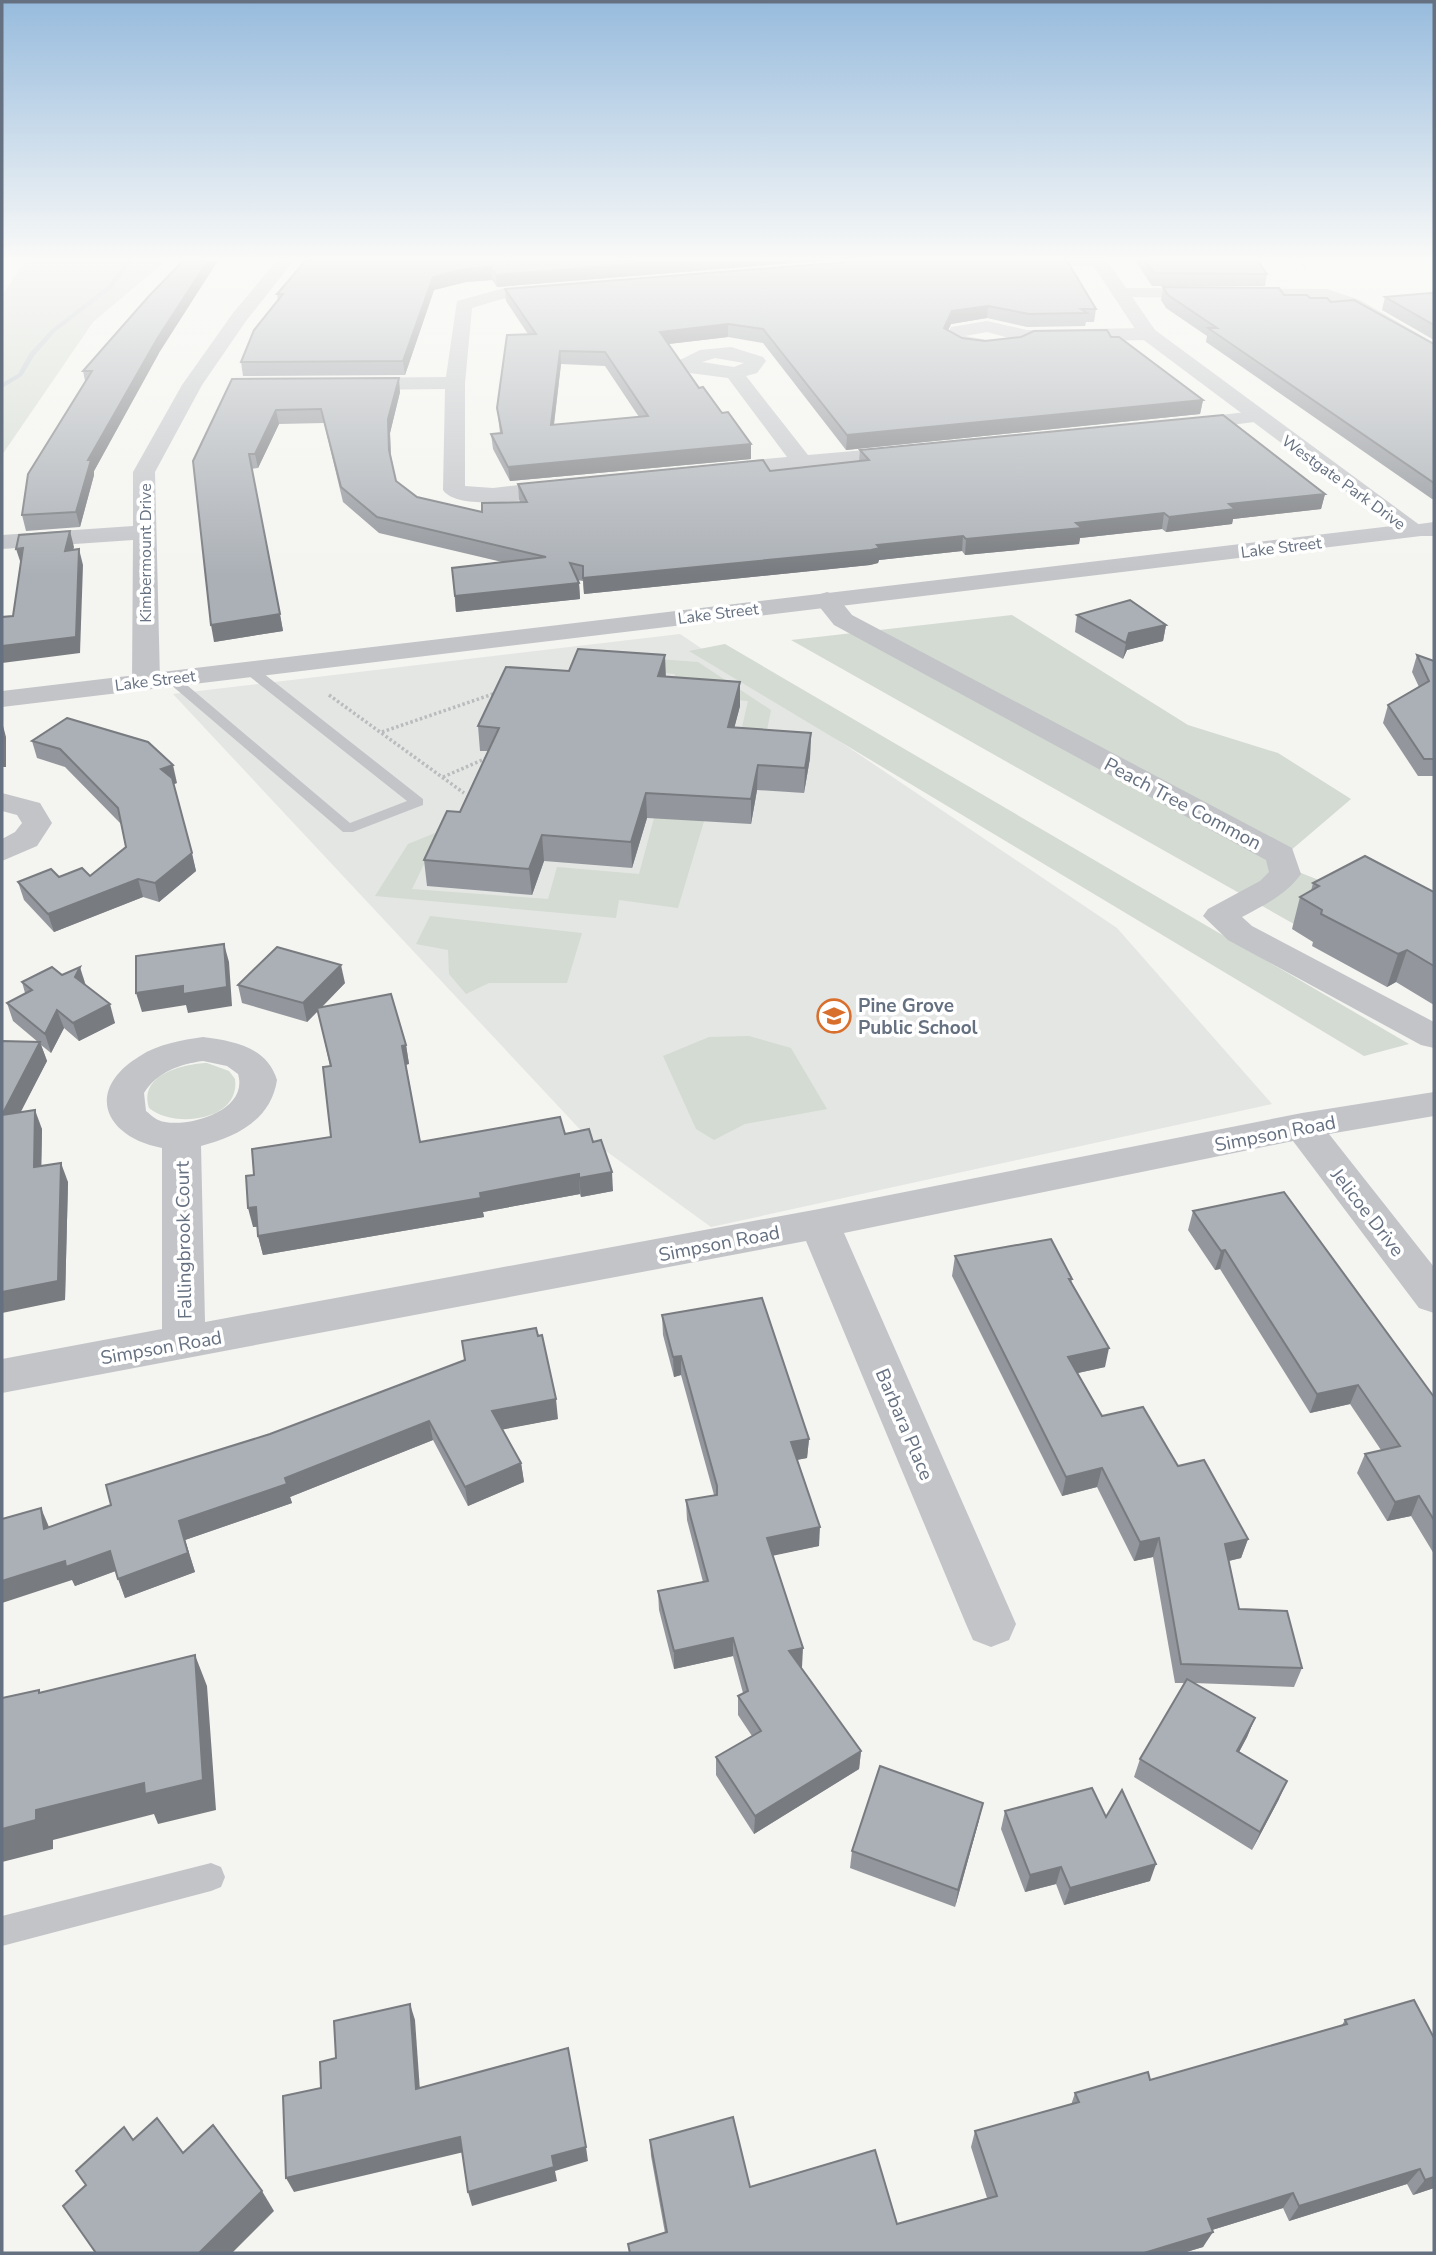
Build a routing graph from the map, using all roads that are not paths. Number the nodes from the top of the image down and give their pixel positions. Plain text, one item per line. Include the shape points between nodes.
1 (207, 364) edge
2 (457, 364) edge
3 (1187, 364) edge
4 (734, 373) dead end
5 (455, 383) junction
6 (333, 384) edge
7 (214, 385) dead end
8 (192, 386) junction
9 (1255, 417) junction
10 (1152, 429) edge
11 (938, 449) edge
12 (802, 462) junction
13 (695, 473) edge
14 (588, 484) edge
15 (1424, 530) edge
16 (143, 531) junction
17 (2, 542) edge
18 (827, 600) junction
19 (249, 669) junction
20 (158, 680) junction
21 (2, 699) edge
22 (2, 802) edge
23 (2, 852) edge
24 (1434, 1037) edge
25 (1434, 1104) edge
26 (1302, 1126) junction
27 (181, 1136) dead end
28 (819, 1224) junction
29 (1434, 1297) edge
30 (184, 1344) junction
31 (2, 1376) edge
32 (991, 1624) dead end
33 (211, 1877) dead end
34 (2, 1931) edge

1 - 8 street, Kimbermount Drive
2 - 5 street
3 - 9 street, Westgate Park Drive
4 - 12 street
5 - 6 street
5 - 14 street via 454,490 462,495 494,494
7 - 8 street
8 - 16 street, Kimbermount Drive via 144,472
9 - 10 street
9 - 15 street, Westgate Park Drive
11 - 12 street
12 - 13 street
15 - 18 street, Lake Street
16 - 17 street
16 - 20 street, Kimbermount Drive
18 - 19 street, Lake Street
18 - 24 street, Peach Tree Common via 843,620 1280,855 1285,874 1270,888 1220,916 1240,933
19 - 20 street, Lake Street
19 - 20 lane via 418,802 348,829
20 - 21 street, Lake Street
22 - 23 street via 29,809 37,823 26,839
25 - 26 street, Simpson Road
26 - 28 street, Simpson Road
26 - 29 street, Jelicoe Drive
27 - 30 street, Fallingbrook Court
28 - 30 street, Simpson Road
28 - 32 street, Barbara Place
30 - 31 street, Simpson Road
33 - 34 lane

